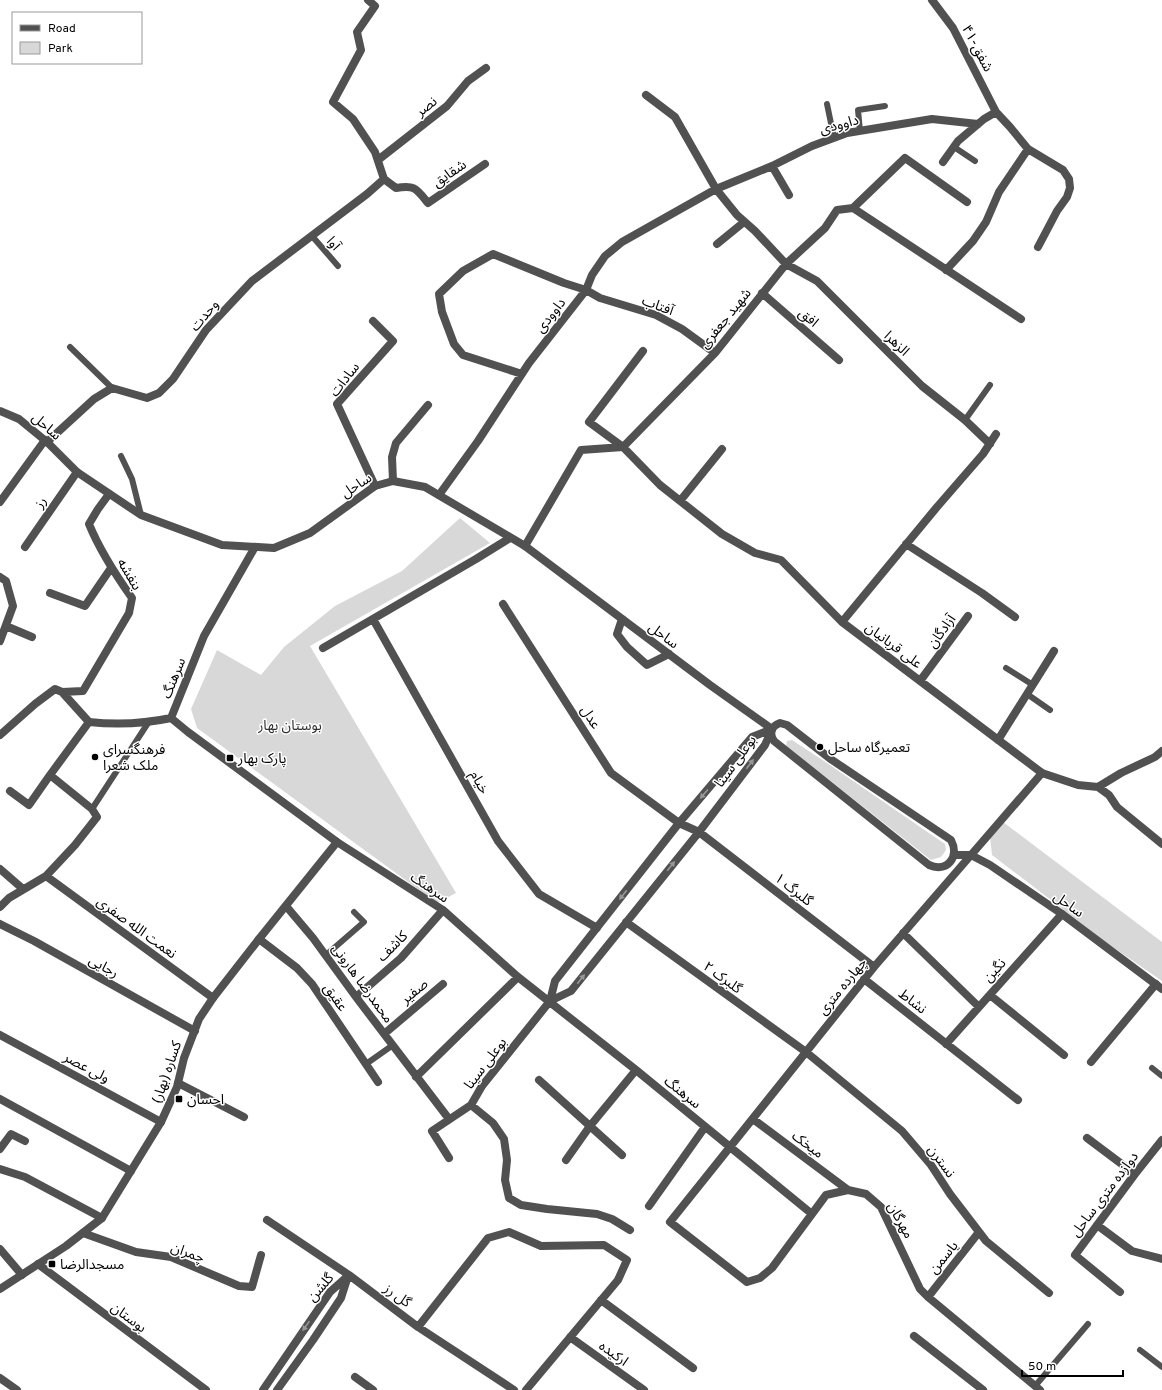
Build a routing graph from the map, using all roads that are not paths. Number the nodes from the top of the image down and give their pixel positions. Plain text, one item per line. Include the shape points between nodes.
1 (368, 0) edge
2 (932, 0) edge
3 (486, 68) dead end
4 (646, 95) dead end
5 (827, 104) dead end
6 (885, 106) dead end
7 (996, 112) junction
8 (978, 124) junction
9 (860, 131) junction
10 (834, 138) junction
11 (954, 147) junction
12 (1028, 150) junction
13 (378, 160) junction
14 (975, 161) dead end
15 (943, 162) dead end
16 (485, 164) dead end
17 (772, 166) junction
18 (384, 179) junction
19 (716, 189) junction
20 (789, 195) dead end
21 (967, 202) dead end
22 (853, 208) junction
23 (744, 222) junction
24 (312, 236) junction
25 (717, 244) dead end
26 (1038, 247) dead end
27 (786, 264) junction
28 (338, 266) dead end
29 (946, 270) junction
30 (586, 290) junction
31 (762, 293) junction
32 (1021, 319) dead end
33 (373, 321) dead end
34 (70, 347) dead end
35 (643, 351) dead end
36 (715, 352) junction
37 (839, 360) dead end
38 (522, 374) junction
39 (990, 385) dead end
40 (112, 388) junction
41 (428, 405) dead end
42 (0, 411) edge
43 (965, 420) junction
44 (996, 434) dead end
45 (46, 441) junction
46 (990, 444) junction
47 (623, 447) junction
48 (722, 449) dead end
49 (121, 456) dead end
50 (77, 472) junction
51 (393, 481) junction
52 (375, 486) junction
53 (110, 494) junction
54 (439, 495) junction
55 (680, 501) junction
56 (0, 502) edge
57 (142, 515) junction
58 (510, 538) junction
59 (906, 544) junction
60 (525, 546) junction
61 (25, 547) dead end
62 (255, 547) junction
63 (111, 568) junction
64 (0, 577) edge
65 (50, 592) dead end
66 (503, 604) dead end
67 (968, 616) dead end
68 (1015, 617) dead end
69 (373, 619) junction
70 (622, 620) junction
71 (842, 622) junction
72 (6, 626) junction
73 (32, 637) dead end
74 (0, 641) edge
75 (323, 648) dead end
76 (1054, 651) dead end
77 (669, 654) junction
78 (1006, 668) dead end
79 (920, 681) junction
80 (1033, 685) junction
81 (62, 692) junction
82 (1027, 694) junction
83 (1050, 710) dead end
84 (171, 718) junction
85 (90, 722) junction
86 (148, 723) junction
87 (772, 729) junction
88 (0, 735) edge
89 (998, 740) junction
90 (1162, 750) edge
91 (1042, 773) junction
92 (50, 775) junction
93 (1098, 787) junction
94 (10, 791) dead end
95 (92, 809) junction
96 (679, 823) junction
97 (698, 832) junction
98 (337, 842) junction
99 (1162, 844) edge
100 (954, 855) junction
101 (971, 855) junction
102 (0, 869) edge
103 (46, 876) junction
104 (23, 889) junction
105 (286, 906) junction
106 (0, 907) edge
107 (443, 910) junction
108 (354, 912) dead end
109 (1062, 914) junction
110 (626, 922) junction
111 (0, 924) edge
112 (597, 928) junction
113 (903, 934) junction
114 (259, 939) junction
115 (326, 955) junction
116 (874, 967) junction
117 (518, 977) junction
118 (864, 979) junction
119 (443, 984) dead end
120 (1159, 986) edge
121 (990, 995) junction
122 (356, 997) junction
123 (213, 998) junction
124 (550, 1001) junction
125 (979, 1007) junction
126 (194, 1031) junction
127 (384, 1034) junction
128 (0, 1035) edge
129 (946, 1044) junction
130 (393, 1045) junction
131 (806, 1052) junction
132 (1064, 1055) dead end
133 (1091, 1062) dead end
134 (366, 1064) junction
135 (1152, 1068) dead end
136 (636, 1070) junction
137 (1162, 1076) edge
138 (416, 1077) junction
139 (539, 1080) dead end
140 (378, 1082) dead end
141 (178, 1083) junction
142 (0, 1099) edge
143 (1018, 1100) dead end
144 (471, 1105) junction
145 (244, 1117) dead end
146 (449, 1119) junction
147 (753, 1119) junction
148 (161, 1122) junction
149 (590, 1126) junction
150 (705, 1127) junction
151 (1087, 1138) dead end
152 (1162, 1140) edge
153 (25, 1141) dead end
154 (730, 1147) junction
155 (0, 1149) edge
156 (622, 1155) dead end
157 (449, 1158) dead end
158 (566, 1160) dead end
159 (0, 1169) edge
160 (132, 1170) junction
161 (1135, 1174) junction
162 (848, 1190) junction
163 (649, 1206) dead end
164 (812, 1214) junction
165 (102, 1218) junction
166 (267, 1220) dead end
167 (670, 1222) joint
168 (1097, 1225) junction
169 (630, 1230) dead end
170 (979, 1232) junction
171 (83, 1233) junction
172 (0, 1249) edge
173 (261, 1255) dead end
174 (1162, 1259) edge
175 (38, 1264) junction
176 (22, 1275) junction
177 (349, 1275) junction
178 (0, 1289) edge
179 (1120, 1292) dead end
180 (1048, 1293) dead end
181 (928, 1297) junction
182 (601, 1300) junction
183 (1088, 1324) dead end
184 (418, 1327) junction
185 (914, 1336) dead end
186 (570, 1337) junction
187 (1140, 1350) dead end
188 (1162, 1367) edge
189 (693, 1368) dead end
190 (355, 1377) dead end
191 (0, 1378) edge
192 (1037, 1388) edge
193 (17, 1390) edge
194 (206, 1390) edge
195 (263, 1390) edge
196 (277, 1390) edge
197 (373, 1390) edge
198 (514, 1390) edge
199 (526, 1390) edge
200 (644, 1390) edge
201 (984, 1390) edge

1 - 13 street via 375,6 357,32 361,50 333,102 353,119
2 - 7 street, شفق-۴۱ via 953,28
3 - 13 street, نصر via 468,81 447,106
4 - 19 street via 675,117
5 - 10 lane
6 - 9 lane via 858,110
7 - 8 street
7 - 12 street, شفق-۴۱
8 - 9 street, داوودی via 932,119
8 - 11 street
9 - 10 street, داوودی
10 - 17 street, داوودی
11 - 14 lane
11 - 15 street
12 - 26 street via 1063,170 1069,179 1070,188
12 - 29 street via 999,192 986,222 973,241
13 - 18 street
16 - 18 street, شقایق via 428,203 419,191 410,186 396,188
17 - 19 street, داوودی
17 - 20 street
18 - 24 street, وحدت
19 - 23 street
19 - 30 street, داوودی via 622,242 606,256 592,275
21 - 22 street, شهید جعفری via 905,158
22 - 27 street, شهید جعفری via 837,210 825,228
22 - 29 street
23 - 25 street
23 - 27 street
24 - 28 lane, آوا
24 - 40 street, وحدت via 252,281 206,330 173,379 159,393 147,398
27 - 31 street, شهید جعفری
27 - 43 street, الزهرا via 817,281 922,386
29 - 32 street
30 - 36 street, آفتاب via 600,298 656,315
30 - 38 street, داوودی
30 - 38 street, آفتاب via 493,254 463,271 439,294 442,312 454,344 463,355
31 - 36 street, شهید جعفری
31 - 37 street, افق
33 - 52 street, سادات via 393,341 337,404
34 - 40 lane
35 - 47 street, علی قربانیان via 589,422
36 - 47 street, شهید جعفری
38 - 54 street, داوودی
39 - 43 lane
40 - 45 street via 94,399
41 - 51 street via 396,443 392,457
42 - 45 street, ساحل via 19,419
43 - 46 street, الزهرا
44 - 46 street
45 - 50 street, ساحل
45 - 56 street
46 - 59 street
47 - 55 street, علی قربانیان via 660,485
47 - 60 street via 580,450
48 - 55 street
49 - 57 lane via 132,479
50 - 53 street, ساحل
50 - 61 street, رز
51 - 52 street, ساحل
51 - 54 street, ساحل via 425,487
52 - 62 street, ساحل via 310,533 274,548
53 - 57 street, ساحل
53 - 63 street, بنفشه via 90,524
54 - 58 street, ساحل
55 - 71 street, علی قربانیان via 722,534 755,553 781,560
57 - 62 street, ساحل via 222,545
58 - 60 street, ساحل
58 - 69 street
59 - 68 street
59 - 71 street
60 - 70 street, ساحل
62 - 84 street, سرهنگ via 204,636
63 - 65 street via 85,606
63 - 81 street, بنفشه via 132,598 129,613 83,691
64 - 72 street via 6,581 13,606
66 - 96 street, عدل via 611,773
67 - 79 street, آزادگان
69 - 75 street
69 - 112 street, خیام via 498,841 540,894
70 - 77 street, ساحل
70 - 77 street via 617,634 647,665
71 - 79 street, علی قربانیان
72 - 73 street
72 - 74 street
76 - 80 street
77 - 87 street, ساحل
78 - 80 lane
79 - 89 street, علی قربانیان
80 - 82 street
81 - 85 street
81 - 88 street, بنفشه via 55,689
82 - 83 lane
82 - 89 street
84 - 86 street
84 - 98 street, سرهنگ
85 - 86 street
85 - 92 street
86 - 95 lane
87 -> 96 street, بوعلی سینا via 752,737
97 -> 87 street, بوعلی سینا via 764,745
87 - 100 street via 780,723 787,725 832,760 951,840
87 - 100 street, ساحل via 771,736 774,741 929,865 944,866
89 - 91 street, علی قربانیان
90 - 93 street via 1155,757 1121,772
91 - 93 street, علی قربانیان via 1078,785
91 - 101 street, چهارده متری
92 - 94 street via 29,805
92 - 95 street
93 - 99 street via 1109,795 1117,807
95 - 103 street via 97,817 76,845
96 - 97 street, عدل
96 -> 112 street, بوعلی سینا
110 -> 97 street, بوعلی سینا
97 - 116 street, گلبرگ ۱
98 - 105 street, کساره (بهار)
98 - 107 street, سرهنگ
100 - 101 street, ساحل
101 - 109 street, ساحل
101 - 113 street, چهارده متری
102 - 104 street
103 - 104 street
103 - 123 street, نعمت الله صفری
104 - 106 street
105 - 114 street, کساره (بهار)
105 - 115 street, محمدرضا هارونی
107 - 117 street, سرهنگ
107 - 122 street, کاشف via 401,958
108 - 115 lane via 364,922
109 - 120 street, ساحل
109 - 121 street, نگین
124 -> 110 street, بوعلی سینا via 571,991
110 - 131 street, گلبرک ۲
111 - 126 street, رجایی
112 - 124 street, بوعلی سینا via 555,981
113 - 116 street, چهارده متری
113 - 125 street
114 - 123 street, کساره (بهار)
114 - 134 street, عقیق via 297,968 312,984
115 - 122 street, محمدرضا هارونی
116 - 118 street, چهارده متری
117 - 124 street, سرهنگ
117 - 138 street
118 - 129 street, نشاط
118 - 131 street, چهارده متری
119 - 127 street, صفیر
120 - 133 street
121 - 125 street, نگین
121 - 132 street
122 - 127 street, محمدرضا هارونی
123 - 126 street, کساره (بهار)
124 - 136 street, سرهنگ
124 - 144 street, بوعلی سینا via 482,1086
125 - 129 street, نگین
126 - 141 street, کساره (بهار)
127 - 130 street, محمدرضا هارونی
128 - 148 street, ولی عصر
129 - 143 street, نشاط
130 - 134 lane
130 - 138 street, محمدرضا هارونی
131 - 147 street, چهارده متری
131 - 170 street, نسترن via 902,1131 931,1165
134 - 140 street, عقیق
135 - 137 lane
136 - 149 street
136 - 150 street, سرهنگ
138 - 146 street, محمدرضا هارونی
139 - 149 street
141 - 145 street
141 - 148 street, کساره (بهار)
142 - 160 street
144 - 146 street, بوعلی سینا
144 - 169 street via 493,1123 504,1139 507,1160 505,1180 509,1198 521,1205 547,1210 597,1214 612,1219
146 - 157 street, بوعلی سینا via 432,1131
147 - 154 street, چهارده متری
147 - 162 street, میخک
148 - 160 street, کساره (بهار)
149 - 156 street
149 - 158 street
150 - 154 street, سرهنگ
150 - 163 street
151 - 161 street
152 - 161 street, دوازده متری ساحل
153 - 155 street via 11,1134
154 - 164 street, سرهنگ
154 - 167 street, چهارده متری
159 - 165 street via 25,1177
160 - 165 street, کساره (بهار)
161 - 168 street, دوازده متری ساحل
162 - 164 street, مهرگان via 826,1195
162 - 181 street, مهرگان via 866,1194 881,1207 920,1289
164 - 167 street, مهرگان via 772,1268 760,1278 747,1282
165 - 171 street, کساره (بهار)
166 - 177 street, گل رز
168 - 174 street via 1132,1251
168 - 179 street, دوازده متری ساحل via 1075,1255
170 - 180 street, نسترن via 986,1241
170 - 181 street, یاسمن
171 - 173 street, چمران via 136,1252 171,1257 239,1286 252,1287
171 - 175 street, کساره (بهار)
172 - 176 street
175 - 176 street, کساره (بهار)
175 - 194 street, بوستان
176 - 178 street, کساره (بهار)
177 - 184 street, گل رز
177 -> 195 street, گلشن via 330,1292
177 - 196 street, گلشن via 341,1298
181 - 192 street, مهرگان
182 - 184 street via 618,1280 627,1260 604,1245 541,1246 509,1232 488,1238
182 - 186 street
182 - 189 street
183 - 192 lane
184 - 198 street, گل رز
185 - 201 street
186 - 199 street
186 - 200 street, ارکیده
187 - 188 lane
190 - 197 street
191 - 193 street

